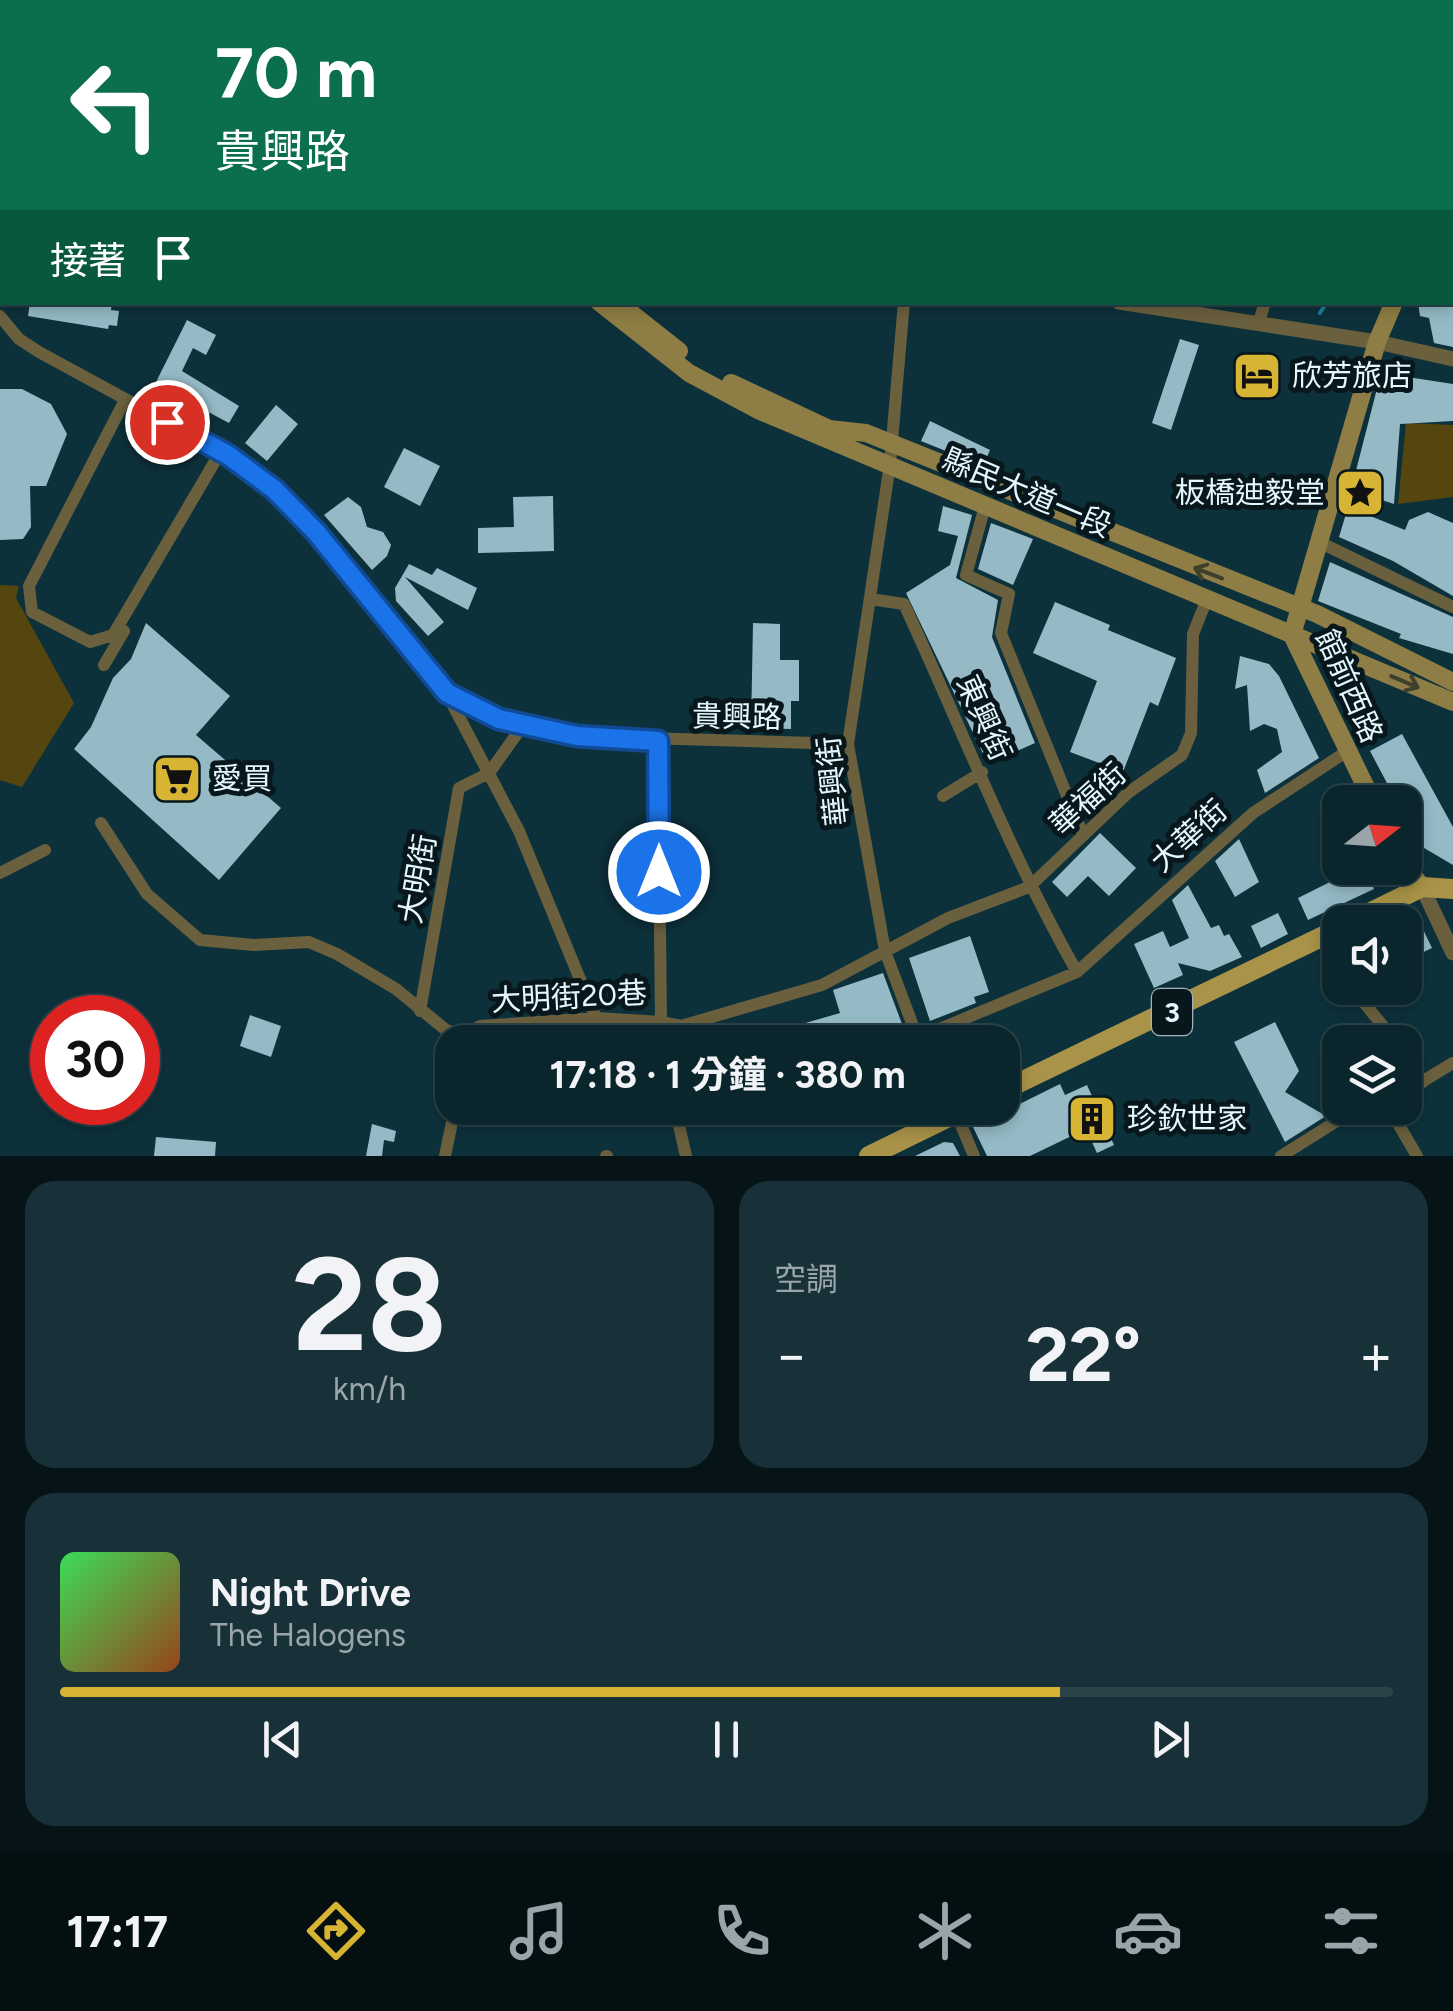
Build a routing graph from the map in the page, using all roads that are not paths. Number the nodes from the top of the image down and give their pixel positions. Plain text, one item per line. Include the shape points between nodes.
1 (603, 305) edge
2 (620, 305) edge
3 (904, 305) edge
4 (1140, 305) edge
5 (1264, 305) edge
6 (1393, 305) edge
7 (0, 316) edge
8 (1259, 322) junction
9 (4, 332) edge
10 (1377, 342) junction
11 (1453, 360) edge
12 (125, 400) junction
13 (221, 452) junction
14 (890, 454) junction
15 (985, 506) junction
16 (196, 508) dead end
17 (1320, 542) junction
18 (1207, 598) junction
19 (870, 599) junction
20 (1453, 607) edge
21 (1299, 608) junction
22 (1292, 634) junction
23 (104, 665) dead end
24 (1453, 682) edge
25 (447, 693) junction
26 (1453, 702) edge
27 (524, 724) junction
28 (658, 741) junction
29 (848, 744) junction
30 (1346, 752) junction
31 (982, 772) junction
32 (489, 773) junction
33 (1363, 785) edge
34 (943, 796) dead end
35 (101, 823) dead end
36 (1083, 835) junction
37 (45, 850) dead end
38 (0, 873) edge
39 (1420, 885) edge
40 (1029, 887) junction
41 (1422, 888) junction
42 (1453, 889) edge
43 (1386, 905) edge
44 (1322, 936) edge
45 (885, 952) junction
46 (1453, 953) edge
47 (1077, 972) junction
48 (1366, 1005) edge
49 (420, 1010) junction
50 (596, 1018) junction
51 (660, 1022) junction
52 (440, 1025) edge
53 (494, 1025) edge
54 (661, 1025) edge
55 (910, 1025) edge
56 (955, 1025) edge
57 (1382, 1025) edge
58 (1453, 1063) edge
59 (1020, 1082) edge
60 (1423, 1082) edge
61 (451, 1125) edge
62 (679, 1125) edge
63 (928, 1125) edge
64 (964, 1125) edge
65 (1330, 1125) edge
66 (1399, 1125) edge
67 (1284, 1155) edge
68 (445, 1156) edge
69 (686, 1156) edge
70 (869, 1156) edge
71 (974, 1156) edge
72 (1417, 1156) edge

1 - 14 main road, 縣民大道一段 via 688,373 760,411
2 - 14 main road, 縣民大道一段 via 710,373 830,428 866,433
3 - 14 street, 華興街
4 - 8 street
5 - 8 street
6 - 10 main road, 館前西路
7 - 9 street, 貴興路
8 - 10 street
9 - 12 street, 貴興路
10 - 11 street
10 - 17 main road, 館前西路
12 - 13 street, 貴興路
12 - 13 street via 29,586 32,612 90,642 114,635
13 - 25 street, 貴興路 via 275,490 316,532
14 - 15 main road, 縣民大道一段
14 - 19 street, 華興街
21 -> 14 main road, 縣民大道一段
15 - 18 main road, 縣民大道一段
15 - 36 street, 東興街 via 966,575 1009,594 1001,633
16 - 23 street
17 - 20 street
17 - 21 main road, 館前西路
18 - 22 main road, 縣民大道一段
18 - 36 street, 華福街 via 1193,634 1191,733 1182,755
19 - 29 street, 華興街
19 - 31 street, 東興街 via 904,604
21 - 22 main road, 館前西路
21 - 24 main road, 縣民大道一段
22 -> 26 main road, 縣民大道一段
22 - 30 main road, 館前西路
25 - 27 street, 貴興路
25 - 32 street
27 - 28 street, 貴興路 via 577,736
27 - 32 street
28 - 29 street, 貴興路
28 - 51 street, 大明街20巷
29 - 45 street, 華興街
30 - 33 main road, 館前西路
30 - 47 street, 大華街 via 1253,813
31 - 34 street
31 - 40 street, 東興街
32 - 49 street, 大明街 via 459,788
32 - 50 street
35 - 49 street via 146,894 200,940 309,942
36 - 40 street, 華福街
37 - 38 street
39 - 41 main road
40 - 45 street, 華福街 via 948,918
40 - 47 street
41 - 42 main road
41 - 43 main road
41 - 46 street
44 - 59 main road, 3
45 - 51 street, 華福街 via 822,984 682,1026
45 - 55 street, 華興街
47 - 56 street, 大華街
48 - 57 street
49 - 52 street
50 - 51 street, 大明街20巷
50 - 53 street, 大明街20巷
51 - 54 street
58 - 60 street
61 - 68 street
62 - 69 street
63 - 70 main road
64 - 71 street
65 - 67 street
66 - 72 street

